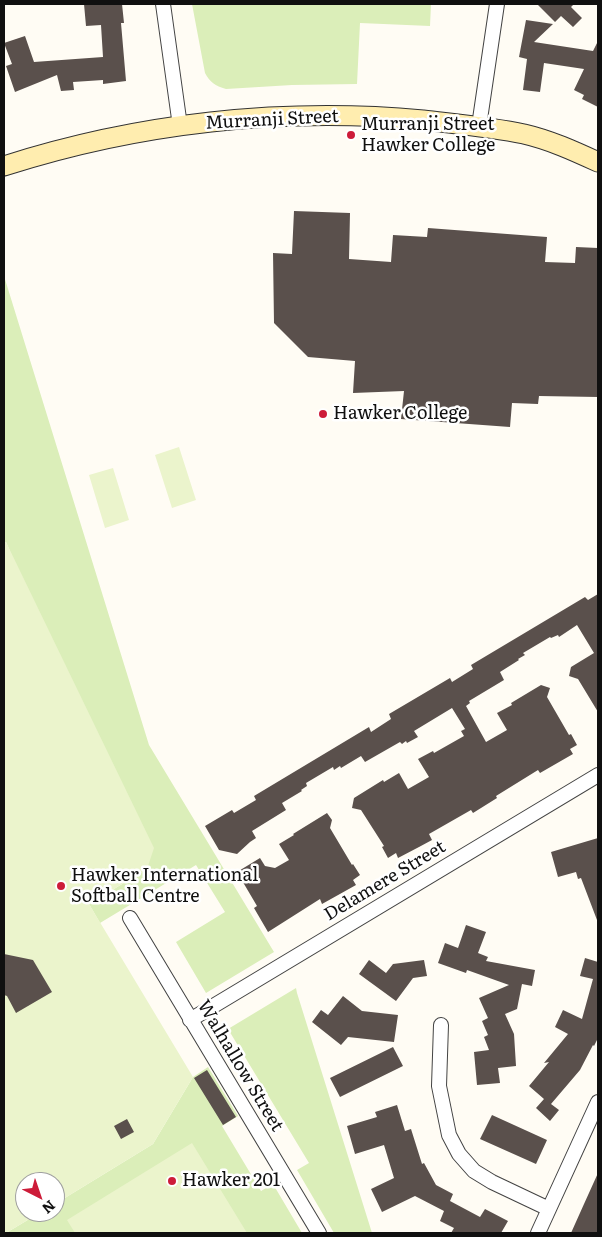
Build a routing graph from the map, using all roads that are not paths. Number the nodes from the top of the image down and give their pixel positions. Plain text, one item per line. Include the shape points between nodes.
1 (163, 4) edge
2 (497, 4) edge
3 (180, 126) junction
4 (479, 126) junction
5 (598, 162) edge
6 (4, 166) edge
7 (598, 775) edge
8 (130, 918) dead end
9 (190, 1020) junction
10 (441, 1025) dead end
11 (598, 1102) edge
12 (549, 1209) junction
13 (319, 1233) edge
14 (538, 1233) edge

1 - 3 street
2 - 4 street
3 - 4 street, Murranji Street via 262,117 348,115
3 - 6 street, Murranji Street via 77,146
4 - 5 street, Murranji Street via 525,134 572,149
7 - 9 street, Delamere Street
8 - 9 street, Walhallow Street
9 - 13 street, Walhallow Street
10 - 12 street via 439,1086 449,1135 459,1154 474,1171 492,1182
11 - 12 street
12 - 14 street

